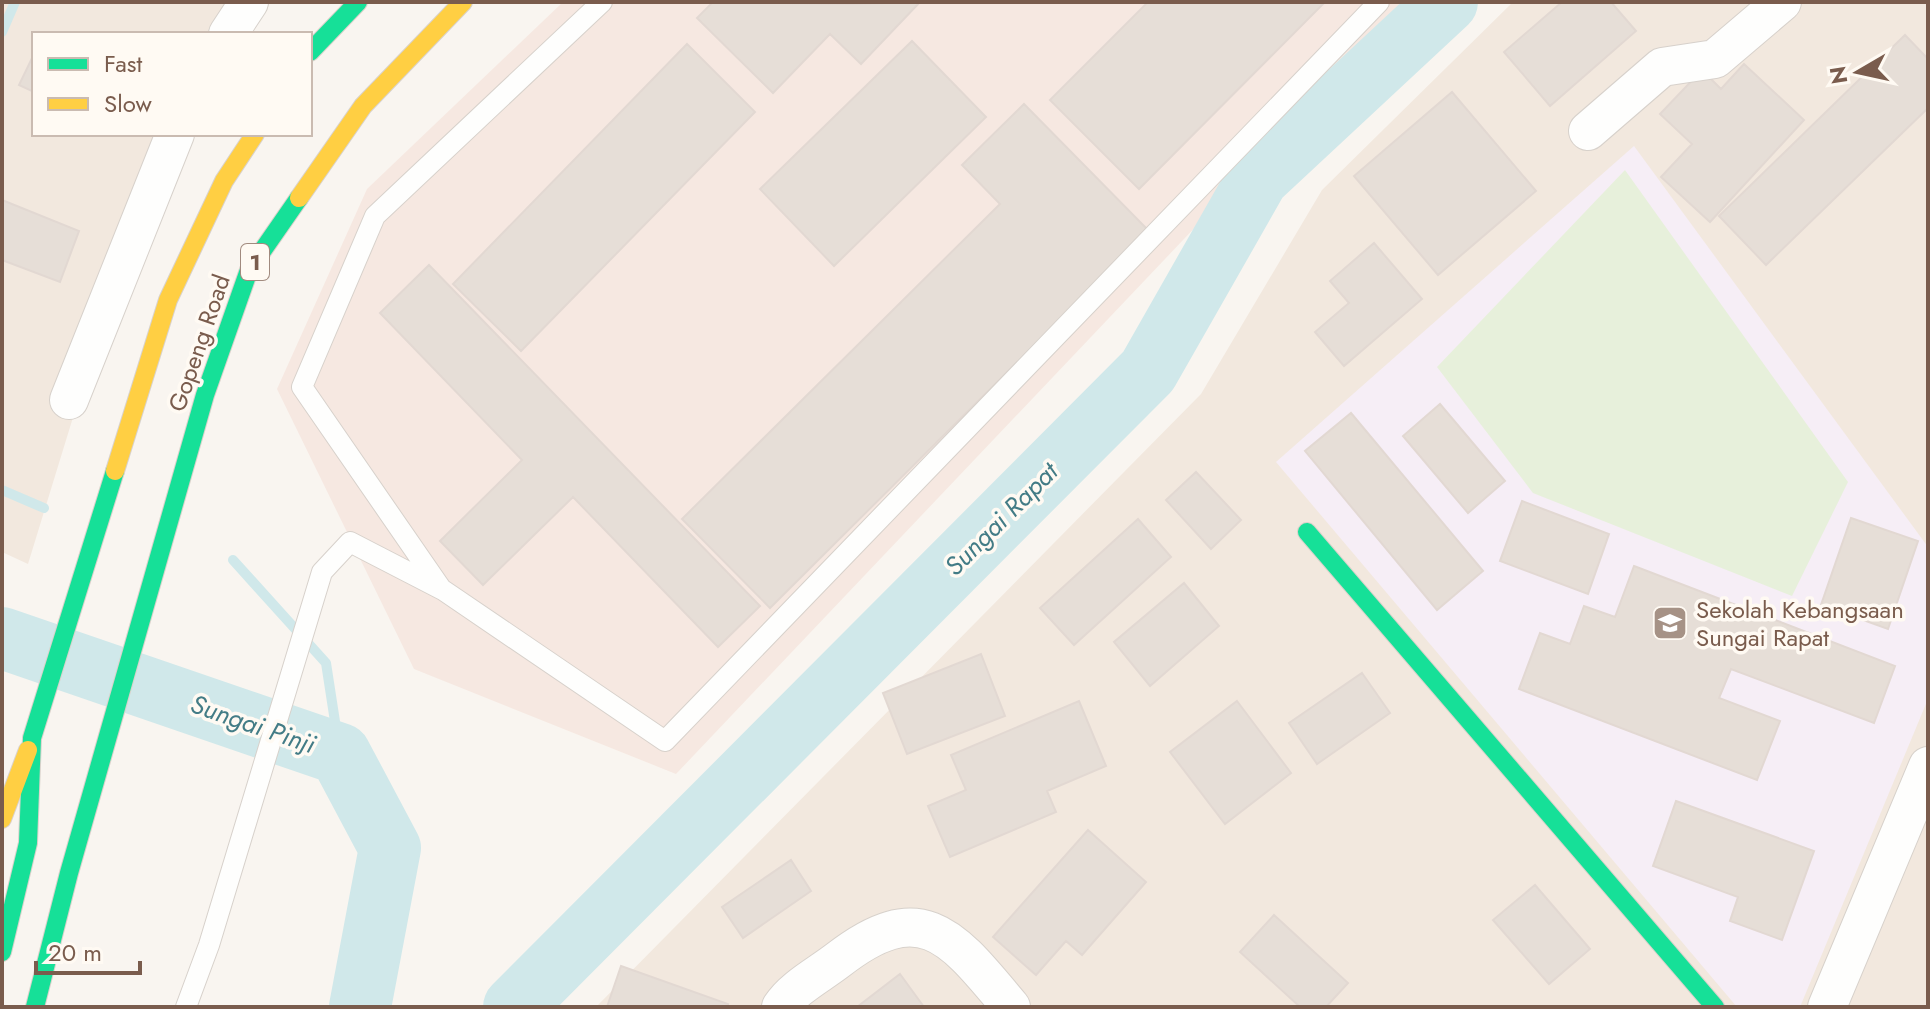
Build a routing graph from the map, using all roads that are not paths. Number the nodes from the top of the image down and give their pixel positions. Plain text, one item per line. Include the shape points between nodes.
1 (249, 2) edge
2 (347, 2) edge
3 (358, 2) edge
4 (463, 2) edge
5 (602, 2) edge
6 (1379, 2) edge
7 (1782, 2) edge
8 (229, 32) edge
9 (312, 48) edge
10 (312, 49) edge
11 (1588, 131) dead end
12 (174, 136) edge
13 (254, 136) edge
14 (69, 400) dead end
15 (1307, 532) dead end
16 (443, 590) junction
17 (32, 738) junction
18 (1924, 789) edge
19 (2, 819) edge
20 (69, 873) junction
21 (2, 952) edge
22 (783, 1004) edge
23 (35, 1007) edge
24 (50, 1007) edge
25 (186, 1007) edge
26 (1011, 1007) edge
27 (1715, 1007) edge
28 (1827, 1007) edge

1 - 8 street
2 - 9 main road
3 - 10 main road
4 - 20 main road, Gopeng Road / 1 via 363,106 249,270 205,395
5 - 16 lane via 375,216 302,387
6 - 16 lane via 665,741
7 - 11 street via 1715,59 1662,67
12 - 14 street
13 - 17 main road, Gopeng Road via 224,181 168,300
15 - 27 main road
16 - 25 lane via 350,542 322,572
17 - 19 main road
17 - 21 main road via 28,843
18 - 28 street
20 - 23 main road
20 - 24 main road, 1
22 - 26 street via 858,944 886,929 911,925 946,937

